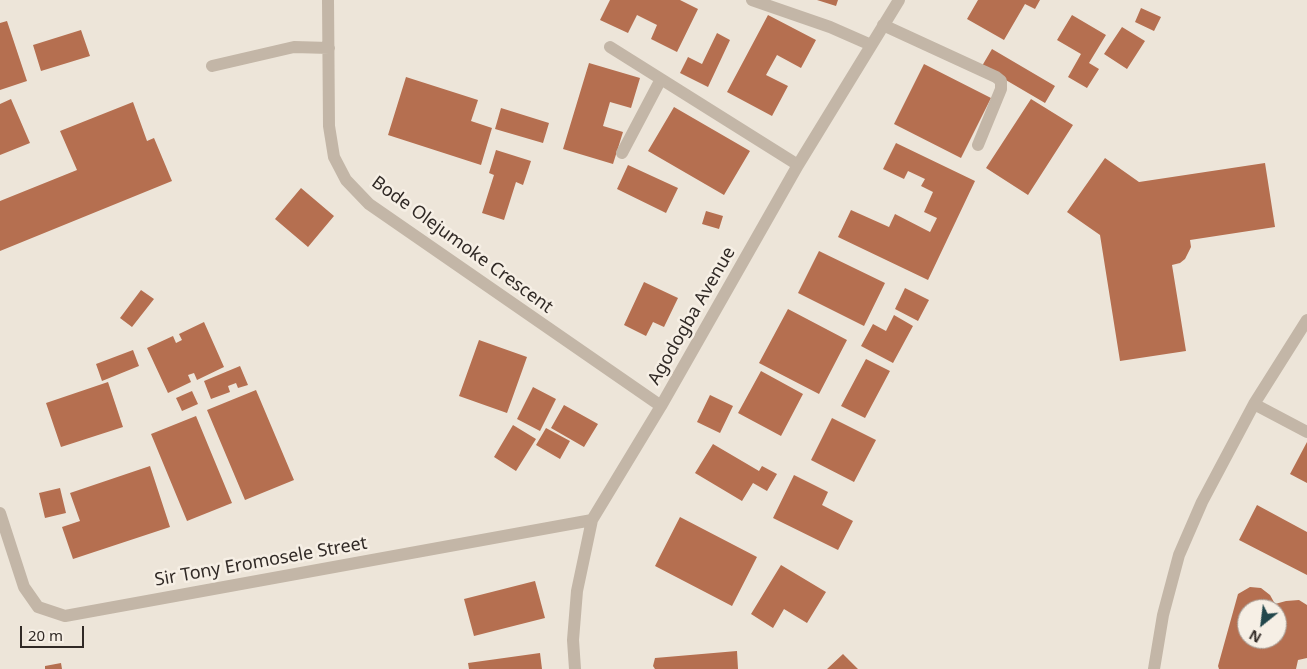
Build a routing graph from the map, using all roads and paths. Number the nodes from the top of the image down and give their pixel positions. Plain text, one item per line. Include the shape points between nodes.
1 (328, 0) edge
2 (752, 0) edge
3 (898, 0) edge
4 (883, 25) junction
5 (871, 45) junction
6 (610, 47) dead end
7 (329, 48) junction
8 (212, 66) dead end
9 (661, 79) junction
10 (978, 145) dead end
11 (622, 153) dead end
12 (798, 165) junction
13 (1307, 320) edge
14 (1254, 404) junction
15 (661, 406) junction
16 (1307, 432) edge
17 (0, 513) edge
18 (592, 520) junction
19 (575, 669) edge
20 (1154, 669) edge

1 - 7 street, Bode Olejumoke Crescent
2 - 5 street
3 - 4 street, Agodogba Avenue
4 - 5 street, Agodogba Avenue
4 - 10 street via 1001,82
5 - 12 street, Agodogba Avenue
6 - 9 street
7 - 8 street via 294,47
7 - 15 street, Bode Olejumoke Crescent via 329,126 334,157 346,180 369,204
9 - 11 street
9 - 12 street
12 - 15 street, Agodogba Avenue
13 - 14 street
14 - 16 street
14 - 20 street via 1202,502 1179,555 1163,615
15 - 18 street, Agodogba Avenue
17 - 18 street, Sir Tony Eromosele Street via 24,587 38,607 65,616
18 - 19 street, Agodogba Avenue via 576,591

